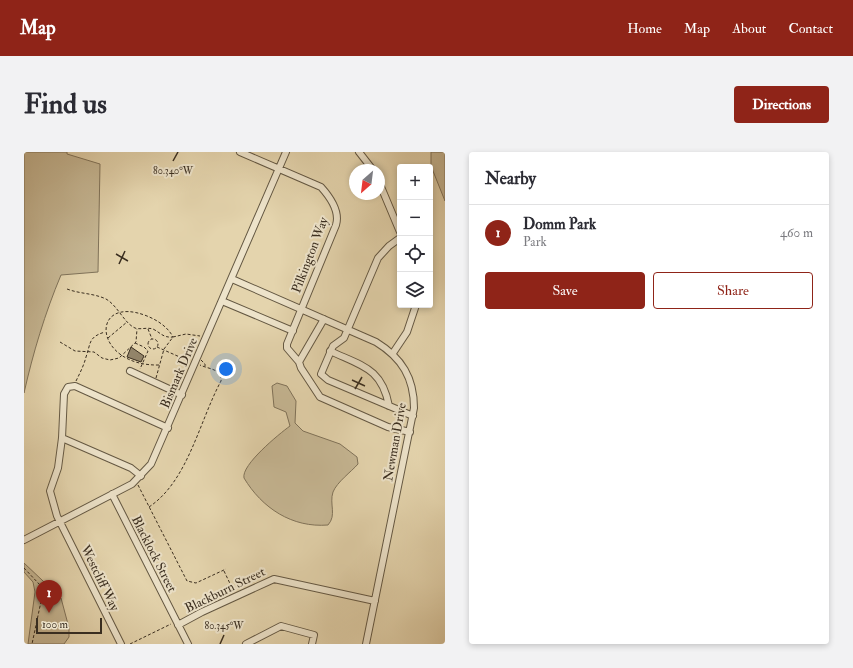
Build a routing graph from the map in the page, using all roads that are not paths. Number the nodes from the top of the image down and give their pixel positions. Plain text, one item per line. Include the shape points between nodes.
1 (240, 152) edge
2 (286, 152) edge
3 (359, 152) edge
4 (368, 164) edge
5 (279, 168) junction
6 (385, 196) edge
7 (397, 225) edge
8 (397, 240) edge
9 (232, 280) junction
10 (222, 301) junction
11 (415, 308) edge
12 (301, 309) junction
13 (324, 319) junction
14 (348, 329) junction
15 (292, 331) junction
16 (330, 351) junction
17 (393, 353) junction
18 (299, 362) junction
19 (130, 371) dead end
20 (182, 395) junction
21 (389, 406) junction
22 (413, 416) junction
23 (168, 428) junction
24 (410, 432) junction
25 (62, 438) junction
26 (141, 476) junction
27 (112, 494) junction
28 (60, 521) junction
29 (24, 540) edge
30 (375, 602) junction
31 (177, 623) junction
32 (120, 644) edge
33 (188, 644) edge
34 (246, 644) edge
35 (312, 644) edge
36 (366, 644) edge

1 - 5 street
2 - 5 street, Bismark Drive
3 - 4 street
5 - 9 street, Bismark Drive
5 - 12 street, Pilkington Way via 321,188 330,198 337,216 336,225
6 - 7 street
8 - 14 street via 378,258
9 - 10 street, Bismark Drive
9 - 12 street, Newman Drive
10 - 15 street
10 - 20 street, Bismark Drive
11 - 17 street via 407,332
12 - 13 street, Newman Drive
12 - 15 street
13 - 14 street, Newman Drive
13 - 18 street
14 - 16 street via 344,338
14 - 17 street, Newman Drive
15 - 18 street via 287,346
16 - 21 street via 360,364 378,377 383,384
16 - 21 street via 321,374 324,378
17 - 22 street, Newman Drive via 406,369 413,388
18 - 24 street via 320,397 388,427
19 - 20 street
20 - 23 street, Bismark Drive
21 - 22 street
22 - 24 street, Newman Drive
23 - 25 street, Westcliff Way via 72,386 68,387 64,394
23 - 26 street, Bismark Drive via 151,464
24 - 30 street, Newman Drive
25 - 26 street via 131,468
25 - 28 street, Westcliff Way via 58,468 50,491
26 - 27 street, Bismark Drive
27 - 28 street, Bismark Drive
27 - 31 street, Blacklock Street
28 - 29 street, Bismark Drive
28 - 32 street, Westcliff Way
30 - 31 street, Blackburn Street via 279,578
30 - 36 street, Newman Drive
31 - 33 street, Blacklock Street
34 - 35 street via 281,626 314,635

